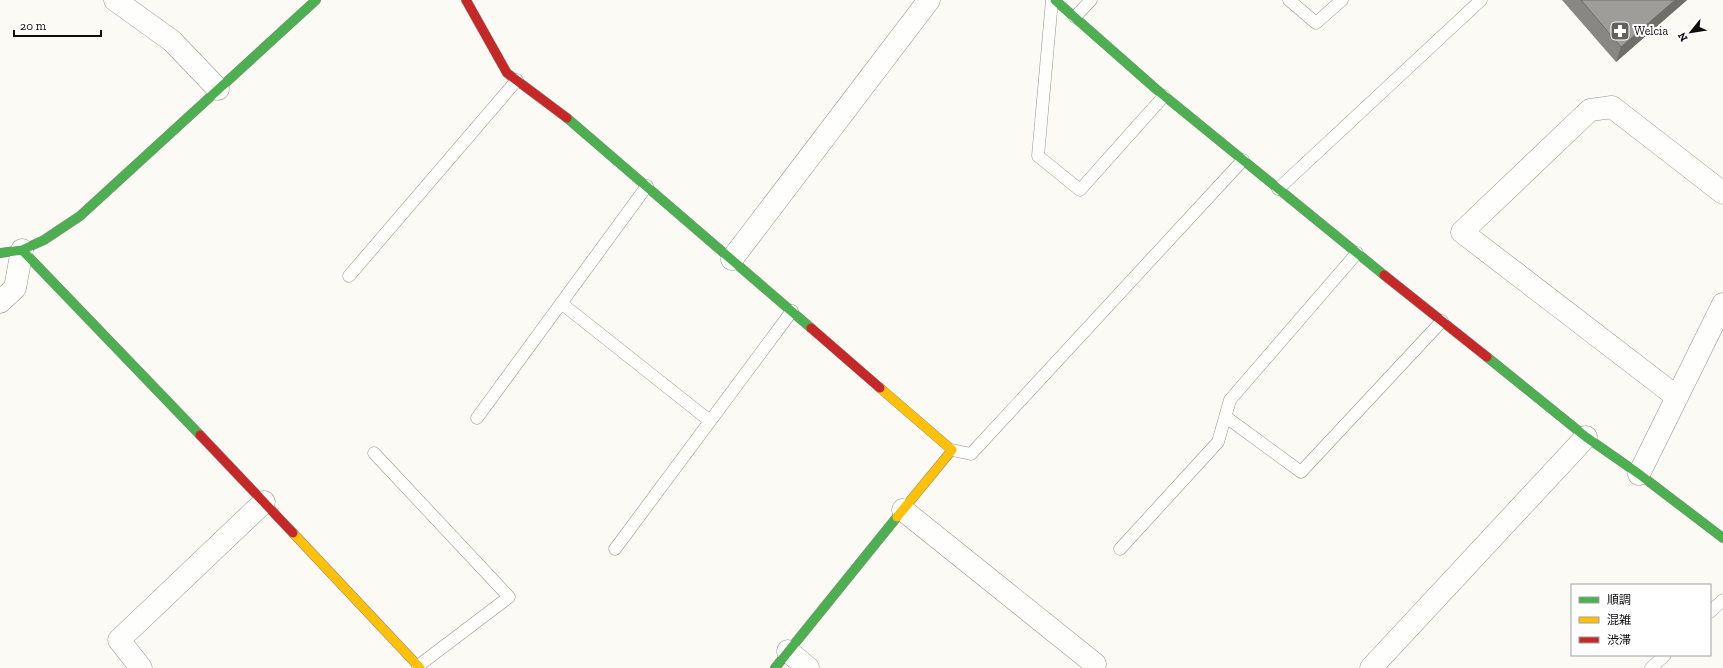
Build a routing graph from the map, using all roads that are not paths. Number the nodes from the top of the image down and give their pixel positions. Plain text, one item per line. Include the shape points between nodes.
1 (115, 0) edge
2 (316, 0) edge
3 (466, 0) edge
4 (929, 0) edge
5 (1054, 0) edge
6 (1091, 0) edge
7 (1289, 0) edge
8 (1342, 0) edge
9 (1481, 0) edge
10 (1075, 17) junction
11 (517, 80) junction
12 (218, 89) junction
13 (1164, 96) junction
14 (1243, 160) junction
15 (647, 186) junction
16 (1278, 189) junction
17 (1723, 193) edge
18 (22, 250) junction
19 (0, 253) edge
20 (1357, 253) junction
21 (732, 259) junction
22 (349, 276) dead end
23 (0, 302) edge
24 (561, 303) junction
25 (1723, 304) edge
26 (792, 311) junction
27 (1442, 322) junction
28 (1677, 396) junction
29 (477, 418) dead end
30 (1226, 418) junction
31 (710, 421) junction
32 (1586, 437) junction
33 (952, 450) junction
34 (374, 453) dead end
35 (1639, 474) junction
36 (264, 502) junction
37 (903, 510) junction
38 (1723, 538) edge
39 (615, 549) dead end
40 (1120, 549) dead end
41 (1723, 600) edge
42 (1711, 611) edge
43 (788, 651) junction
44 (1664, 656) edge
45 (1095, 664) dead end
46 (419, 667) edge
47 (141, 668) edge
48 (775, 668) edge
49 (808, 668) edge
50 (1371, 668) edge
51 (1651, 668) edge

1 - 12 street via 172,41
2 - 12 street
3 - 11 street via 507,73
4 - 21 street
5 - 10 street
5 - 13 lane via 1038,156 1080,190
6 - 10 lane
7 - 8 lane via 1316,23
9 - 16 lane
10 - 13 street
11 - 15 street via 580,128
11 - 22 lane
12 - 18 street via 80,216 44,240
13 - 14 street
14 - 16 street
14 - 33 lane via 971,454
15 - 21 street
15 - 24 lane
16 - 20 street
17 - 28 street via 1612,107 1590,110 1462,232
18 - 19 street
18 - 23 street via 15,288
18 - 36 street
20 - 27 street
20 - 30 lane via 1230,400
21 - 26 street
24 - 29 lane
24 - 31 lane
25 - 28 street
26 - 31 lane
26 - 33 street
27 - 30 lane via 1301,472
27 - 32 street
28 - 35 street
30 - 40 lane via 1218,442
31 - 39 lane
32 - 35 street
32 - 50 street
33 - 37 street
34 - 46 lane via 509,597
35 - 38 street
36 - 46 street
36 - 47 street via 119,640
37 - 43 street
37 - 45 street
41 - 42 lane
43 - 48 street
43 - 49 street
44 - 51 lane

